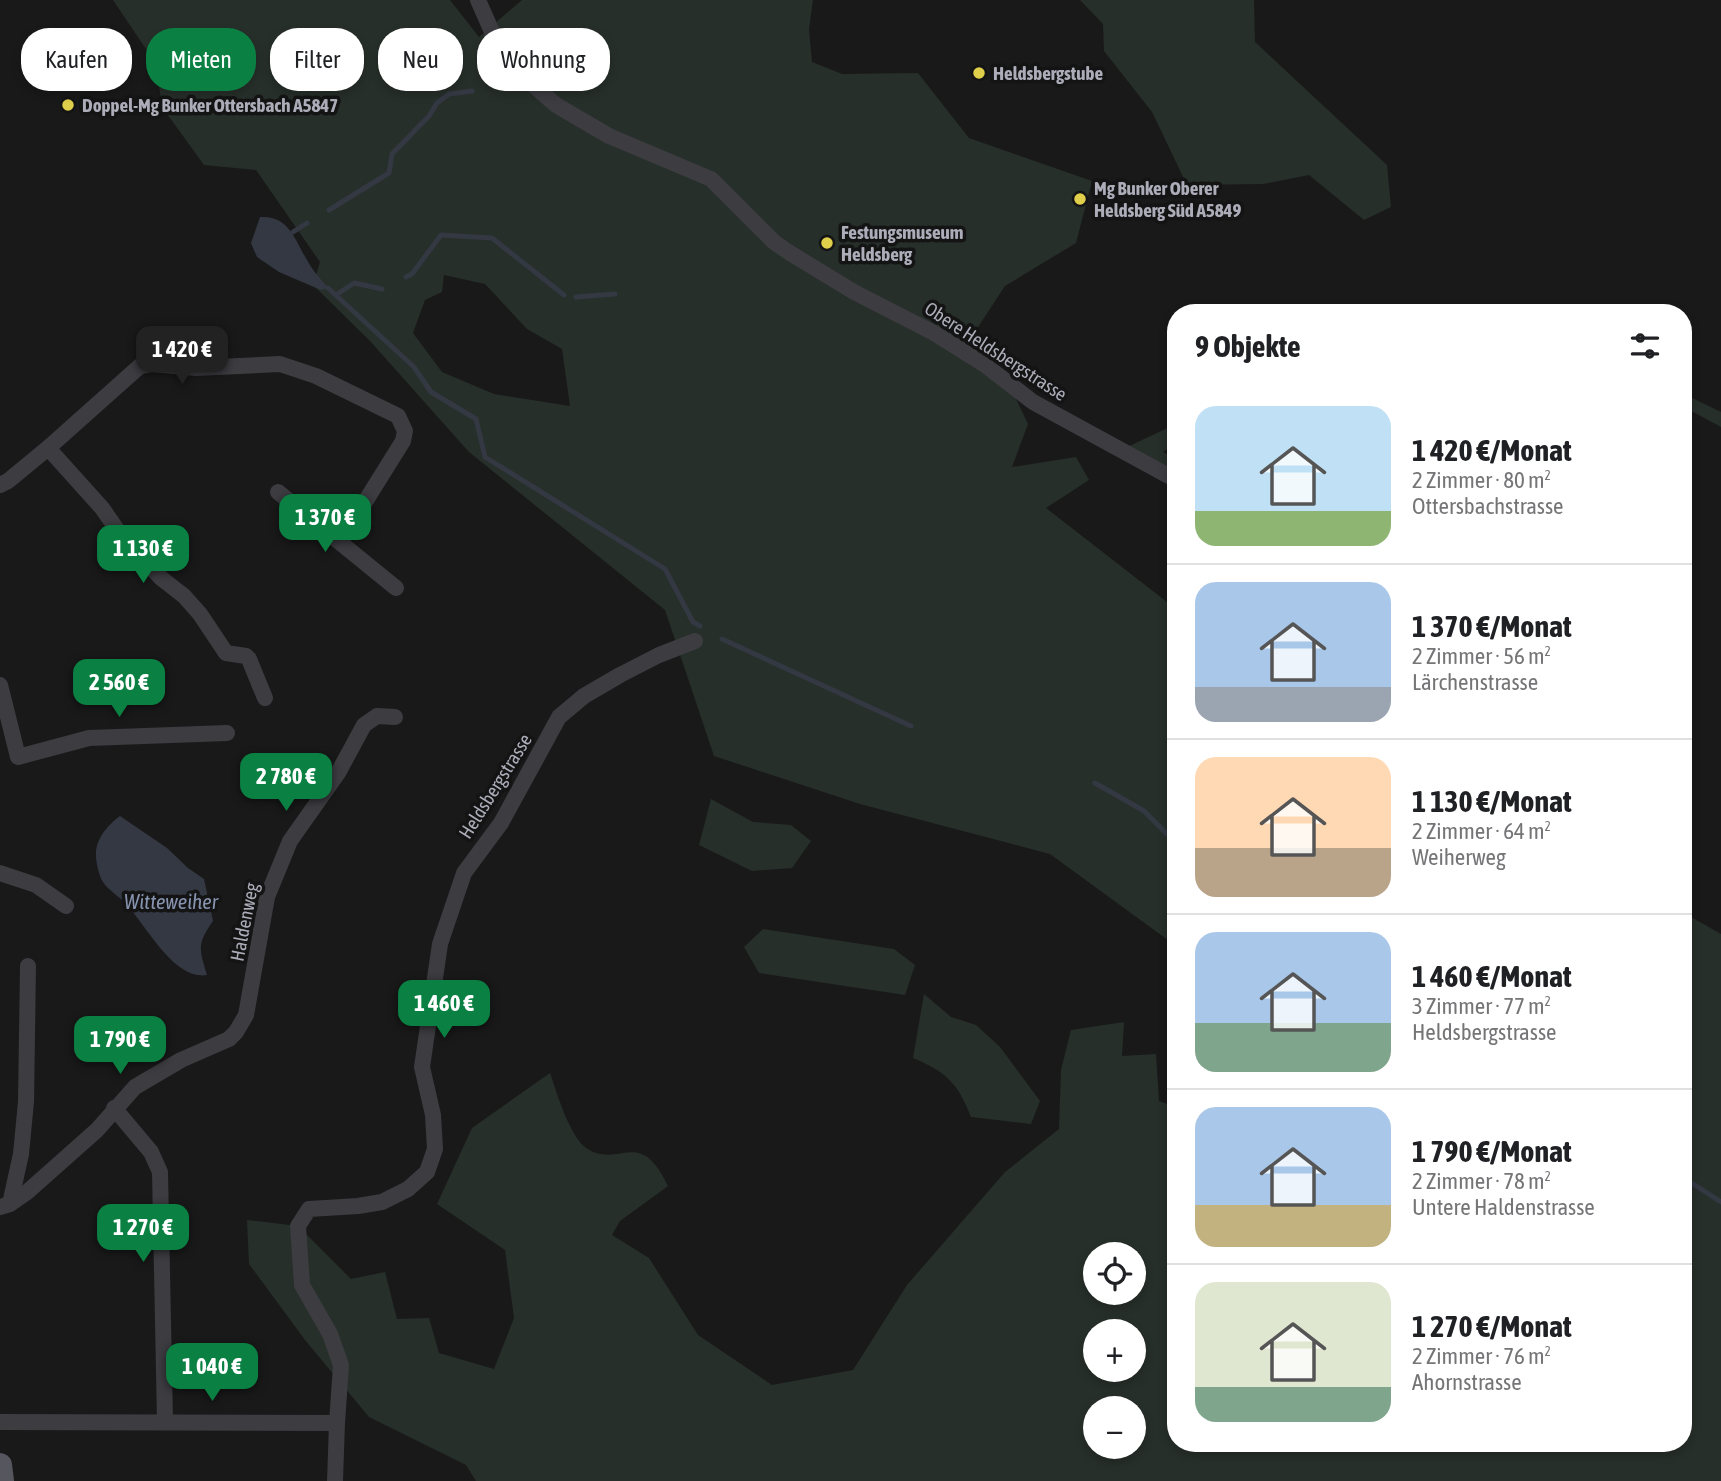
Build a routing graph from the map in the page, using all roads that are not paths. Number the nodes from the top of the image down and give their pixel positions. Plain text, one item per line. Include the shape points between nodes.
1 (478, 0) edge
2 (48, 448) junction
3 (1167, 475) edge
4 (0, 485) edge
5 (278, 492) dead end
6 (340, 542) junction
7 (396, 588) dead end
8 (695, 641) dead end
9 (0, 685) edge
10 (265, 698) dead end
11 (395, 717) dead end
12 (227, 733) dead end
13 (0, 873) edge
14 (66, 906) dead end
15 (27, 966) dead end
16 (114, 1108) junction
17 (5, 1205) edge
18 (165, 1421) junction
19 (0, 1422) edge
20 (337, 1423) junction
21 (0, 1465) edge
22 (2, 1481) edge
23 (335, 1481) edge

1 - 3 street, Obere Heldsbergstrasse via 504,59 556,106 609,135 711,179 790,253 934,333 1033,402
2 - 4 street
2 - 6 street via 140,366 280,364 316,376 398,416 405,431
2 - 10 street via 120,534 200,614 226,653 249,659
5 - 6 street
6 - 7 street
8 - 20 street, Heldsbergstrasse via 620,675 559,717 501,823 464,873 440,944 422,1067 435,1149 427,1172 400,1195 382,1202 309,1209 298,1226 302,1285 330,1334 341,1365
9 - 12 street via 18,757 89,738
11 - 16 street, Haldenweg via 377,716 364,725 338,773 290,841 267,897 255,976 246,1015 236,1032 159,1071
13 - 14 street via 36,885
15 - 17 street via 26,1101 21,1154
16 - 17 street, Haldenweg via 97,1130
16 - 18 street via 151,1152 160,1172
18 - 19 street
18 - 20 street
20 - 23 street
21 - 22 main road

